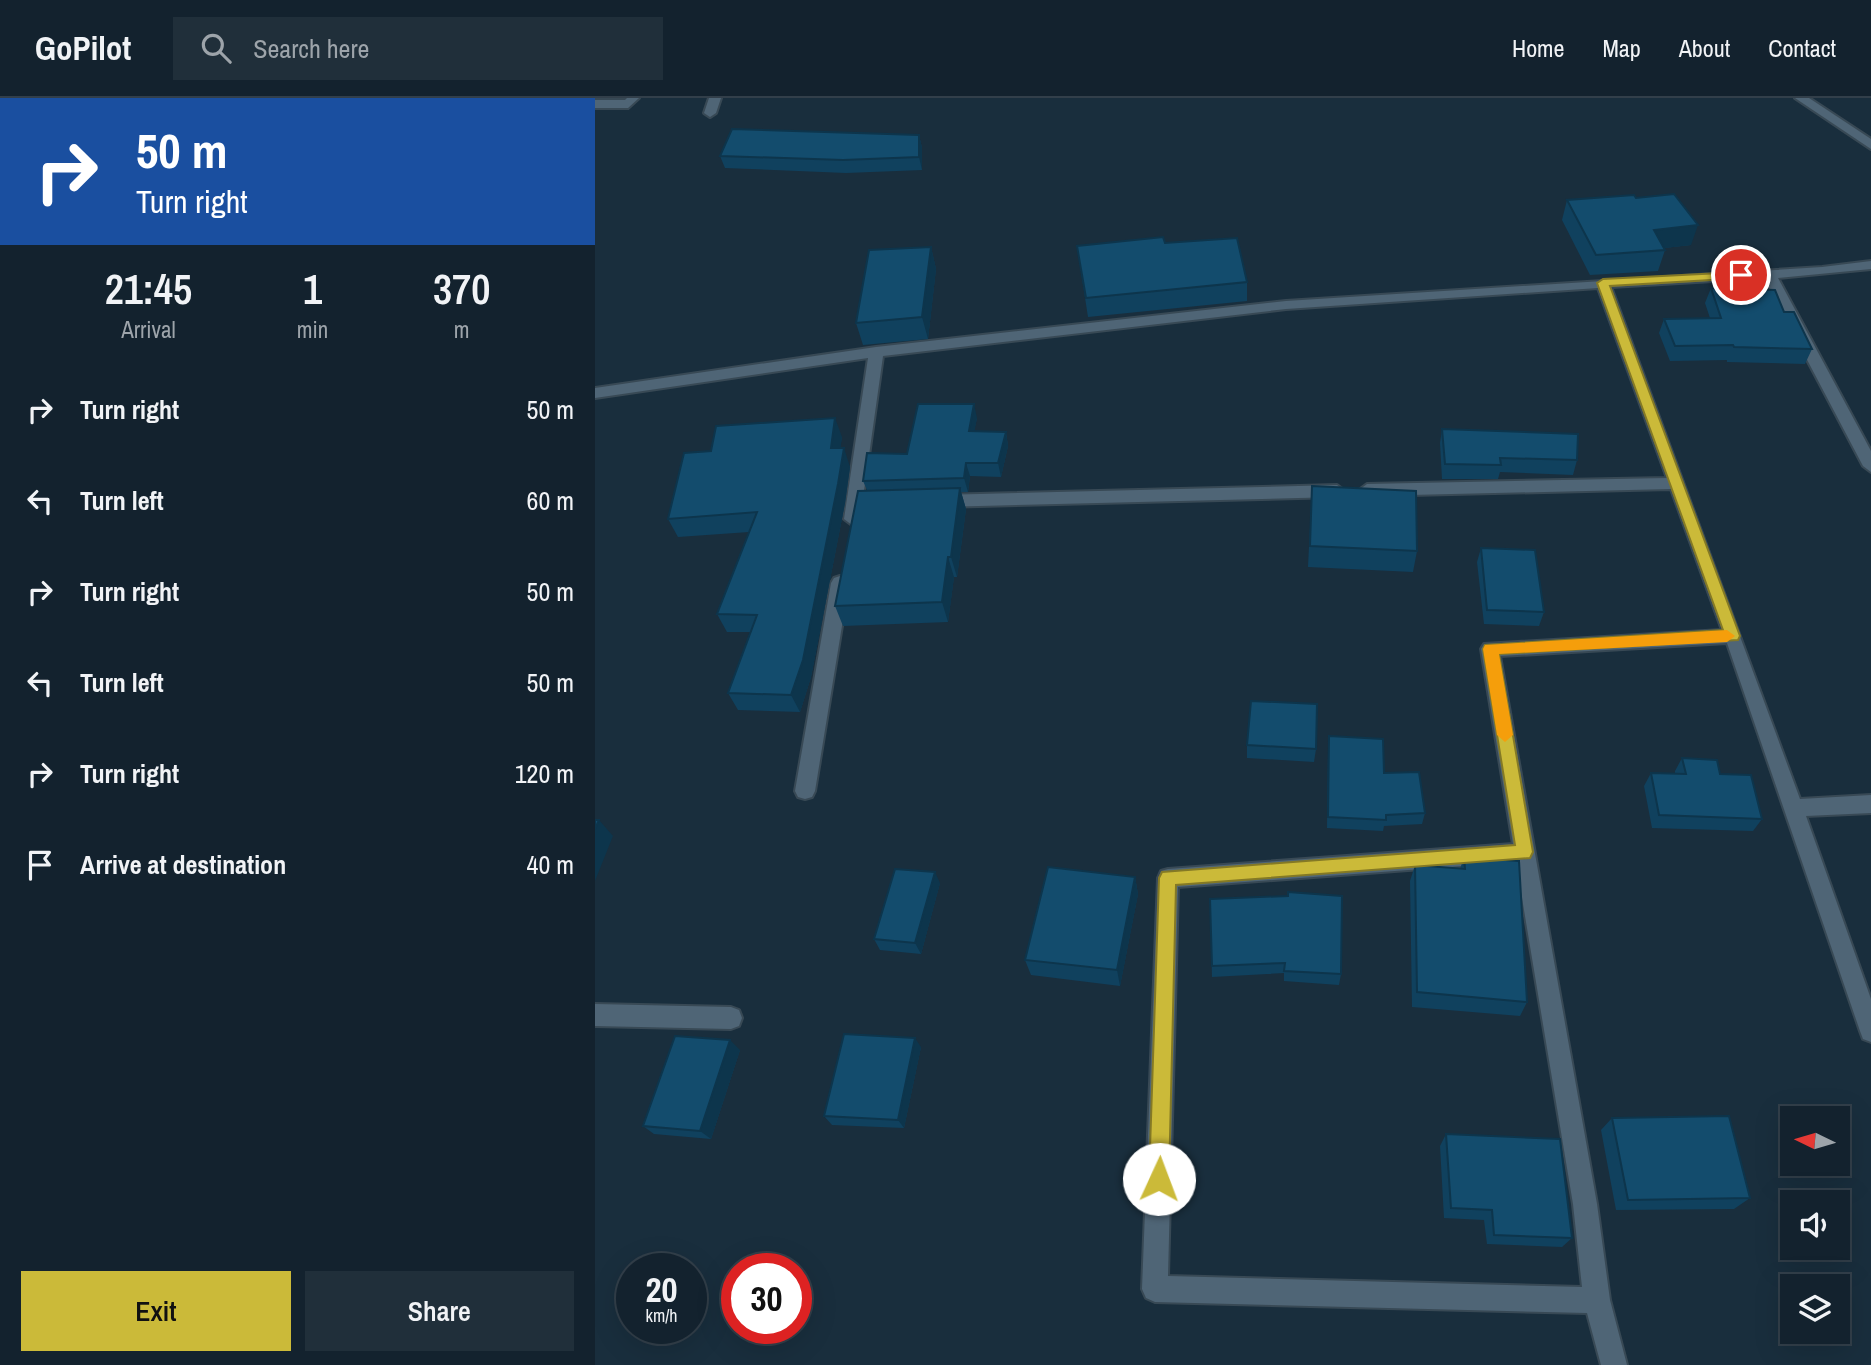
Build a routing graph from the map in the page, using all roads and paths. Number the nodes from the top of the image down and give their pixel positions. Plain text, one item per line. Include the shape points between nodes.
1 (633, 98) edge
2 (715, 98) edge
3 (1801, 98) edge
4 (595, 104) edge
5 (710, 113) dead end
6 (1871, 145) edge
7 (1871, 265) edge
8 (1769, 274) junction
9 (1603, 283) junction
10 (876, 352) junction
11 (595, 393) edge
12 (1871, 466) edge
13 (1677, 483) junction
14 (925, 501) edge
15 (850, 530) edge
16 (842, 571) edge
17 (1733, 636) junction
18 (805, 791) dead end
19 (1871, 804) edge
20 (1792, 808) junction
21 (1524, 852) junction
22 (595, 1015) edge
23 (731, 1018) dead end
24 (1871, 1031) edge
25 (1597, 1300) junction
26 (1614, 1365) edge

1 - 4 street via 628,104
2 - 5 street
3 - 6 street
7 - 8 street
8 - 9 street
8 - 12 street
9 - 10 street via 1286,304
9 - 13 street
10 - 11 street
10 - 15 street via 863,502
13 - 14 street
13 - 17 street
16 - 18 street
17 - 20 street
17 - 21 street via 1490,649
19 - 20 street
20 - 24 street
21 - 25 street via 1585,1204
21 - 25 street via 1168,878 1155,1289
22 - 23 street
25 - 26 street

